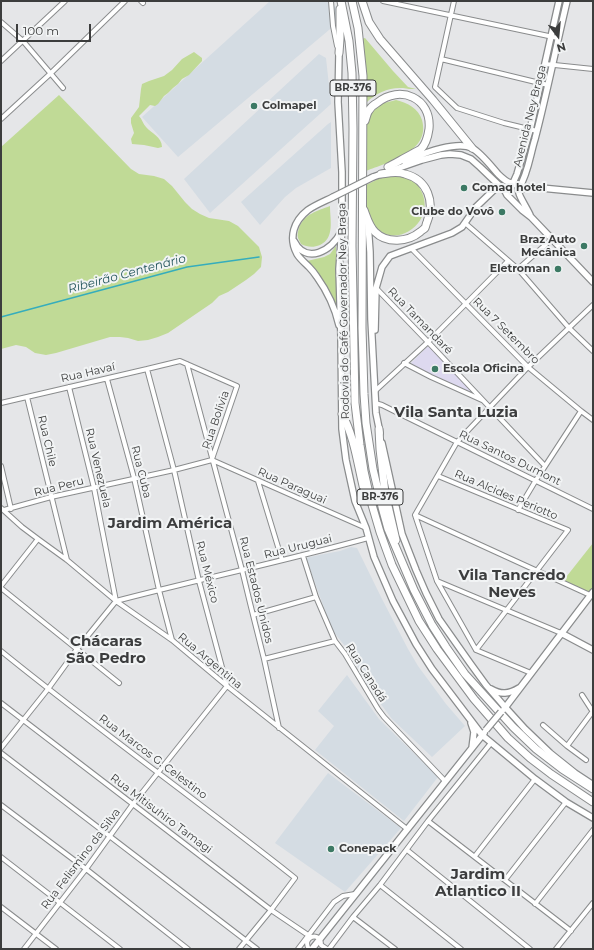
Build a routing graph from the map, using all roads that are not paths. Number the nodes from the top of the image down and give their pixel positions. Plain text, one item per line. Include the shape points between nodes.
1 (65, 1) edge
2 (125, 1) edge
3 (330, 1) edge
4 (340, 1) edge
5 (352, 1) edge
6 (362, 1) edge
7 (383, 1) edge
8 (454, 1) edge
9 (559, 1) edge
10 (567, 1) edge
11 (451, 16) junction
12 (1, 22) edge
13 (552, 36) junction
14 (558, 38) junction
15 (23, 41) junction
16 (339, 53) junction
17 (441, 59) junction
18 (1, 61) edge
19 (545, 64) junction
20 (553, 65) junction
21 (593, 69) edge
22 (50, 74) junction
23 (540, 84) junction
24 (548, 85) junction
25 (62, 88) dead end
26 (1, 119) edge
27 (363, 127) junction
28 (530, 130) junction
29 (537, 131) junction
30 (472, 148) junction
31 (388, 167) junction
32 (381, 174) junction
33 (373, 177) junction
34 (512, 183) junction
35 (499, 185) junction
36 (505, 191) junction
37 (519, 191) junction
38 (593, 193) edge
39 (509, 196) junction
40 (362, 198) junction
41 (530, 217) junction
42 (367, 220) junction
43 (465, 224) junction
44 (342, 228) junction
45 (293, 239) junction
46 (552, 239) junction
47 (411, 248) junction
48 (508, 261) junction
49 (518, 269) junction
50 (593, 282) edge
51 (376, 288) junction
52 (466, 304) junction
53 (593, 305) edge
54 (570, 328) junction
55 (342, 337) junction
56 (428, 342) junction
57 (593, 351) edge
58 (404, 363) junction
59 (187, 364) junction
60 (528, 367) junction
61 (147, 369) junction
62 (374, 370) junction
63 (106, 379) junction
64 (69, 387) junction
65 (375, 391) junction
66 (27, 397) junction
67 (485, 402) junction
68 (1, 403) edge
69 (375, 403) junction
70 (490, 407) junction
71 (581, 411) junction
72 (342, 414) junction
73 (593, 420) edge
74 (379, 428) junction
75 (457, 442) junction
76 (212, 460) junction
77 (1, 466) edge
78 (545, 466) junction
79 (174, 470) junction
80 (438, 476) junction
81 (134, 478) junction
82 (536, 480) junction
83 (258, 481) junction
84 (94, 488) junction
85 (51, 497) junction
86 (3, 509) edge
87 (11, 509) junction
88 (593, 509) edge
89 (518, 510) junction
90 (415, 515) junction
91 (366, 528) junction
92 (368, 538) junction
93 (38, 539) junction
94 (384, 545) junction
95 (303, 556) junction
96 (400, 557) junction
97 (68, 560) junction
98 (282, 560) junction
99 (242, 570) junction
100 (537, 571) junction
101 (199, 581) junction
102 (437, 581) junction
103 (1, 587) edge
104 (159, 590) junction
105 (592, 593) edge
106 (316, 597) junction
107 (116, 601) junction
108 (506, 611) junction
109 (253, 615) junction
110 (561, 633) junction
111 (172, 640) junction
112 (335, 641) junction
113 (77, 649) junction
114 (476, 650) junction
115 (593, 650) edge
116 (1, 651) edge
117 (264, 659) junction
118 (531, 673) junction
119 (119, 683) dead end
120 (486, 685) junction
121 (227, 686) junction
122 (521, 687) junction
123 (48, 689) junction
124 (582, 695) dead end
125 (1, 704) edge
126 (505, 707) junction
127 (593, 712) edge
128 (470, 719) junction
129 (23, 721) junction
130 (543, 724) dead end
131 (279, 728) junction
132 (484, 732) junction
133 (491, 743) junction
134 (567, 746) junction
135 (1, 748) edge
136 (471, 749) junction
137 (1, 753) edge
138 (586, 760) dead end
139 (159, 773) junction
140 (534, 779) junction
141 (445, 781) junction
142 (593, 785) edge
143 (593, 789) edge
144 (566, 802) junction
145 (593, 802) edge
146 (1, 804) edge
147 (133, 804) junction
148 (593, 818) edge
149 (428, 821) junction
150 (407, 829) junction
151 (593, 830) edge
152 (110, 837) junction
153 (406, 850) junction
154 (475, 856) junction
155 (1, 857) edge
156 (86, 869) junction
157 (505, 880) junction
158 (380, 885) junction
159 (355, 894) junction
160 (60, 902) junction
161 (593, 903) edge
162 (535, 904) junction
163 (1, 907) edge
164 (271, 910) junction
165 (353, 917) junction
166 (571, 931) junction
167 (36, 934) junction
168 (310, 936) junction
169 (246, 941) junction
170 (320, 944) edge
171 (24, 949) edge
172 (56, 949) edge
173 (120, 949) edge
174 (188, 949) edge
175 (239, 949) edge
176 (257, 949) edge
177 (298, 949) edge
178 (311, 949) edge
179 (328, 949) edge
180 (395, 949) edge
181 (461, 949) edge
182 (530, 949) edge
183 (556, 949) edge

1 - 15 street
2 - 22 street
3 - 16 street
4 - 16 highway
4 - 94 highway, Rodovia do Café Governador Ney Braga / BR-376 via 349,41 352,73 355,403 364,471
5 - 27 highway, Rodovia do Café Governador Ney Braga / BR-376 via 358,28 363,76
6 - 30 highway via 369,22 380,38
7 - 11 street
8 - 11 street
9 - 13 main road, Avenida Ney Braga
10 - 14 main road, Avenida Ney Braga
11 - 13 street
11 - 17 street
12 - 15 street
13 - 14 street
13 - 19 main road, Avenida Ney Braga
14 - 20 main road, Avenida Ney Braga
15 - 18 street
15 - 22 street
16 - 44 main road
17 - 23 street
17 - 28 street via 435,87 456,108
19 - 20 street
19 - 23 main road, Avenida Ney Braga
20 - 21 street
20 - 24 main road, Avenida Ney Braga
22 - 25 street
22 - 26 street
23 - 24 street
23 - 28 main road, Avenida Ney Braga
24 - 29 main road, Avenida Ney Braga
27 - 31 highway via 371,107 382,98 391,95 415,98 427,111 429,124 426,142 421,148
27 - 40 highway, Rodovia do Café Governador Ney Braga / BR-376
28 - 29 street
28 - 34 main road, Avenida Ney Braga
29 - 37 main road, Avenida Ney Braga
30 - 31 main road via 462,145 446,148
30 - 34 main road via 502,178
31 - 33 main road
32 - 33 main road
32 - 35 main road via 441,155 461,155 471,159
32 - 42 highway via 407,174 421,183 427,190 431,202 430,215 424,228 410,238 399,240 378,235
33 - 45 main road, bridge via 302,215 294,228
34 - 36 main road via 507,185
34 - 37 main road via 517,185
35 - 36 main road
35 - 43 main road via 476,207
36 - 39 main road
37 - 38 main road via 531,187
37 - 39 main road via 513,197
37 - 41 main road
39 - 41 main road
40 - 42 highway
40 - 96 highway, Rodovia do Café Governador Ney Braga / BR-376 via 362,328 366,423 382,507
41 - 46 main road
42 - 62 main road
43 - 47 main road via 452,233
43 - 48 street
44 - 45 main road via 333,245 318,253 304,252
44 - 55 main road via 339,269
45 - 55 main road via 297,255 309,267 327,294
46 - 49 street
46 - 50 main road
47 - 51 main road via 390,256 382,267
47 - 52 street, Rua 7 Setembro
48 - 49 street
48 - 52 street
49 - 54 street
51 - 56 street, Rua Tamandaré
51 - 62 main road
52 - 56 street
52 - 60 street, Rua 7 Setembro
53 - 54 street
54 - 57 street
54 - 60 street
55 - 72 main road
56 - 58 street
56 - 67 street, Rua Tamandaré
58 - 65 street
58 - 67 street, Rua Tamandaré
59 - 61 street, Rua Havaí via 180,361
59 - 76 street, Rua Estados Unidos
59 - 76 street, Rua Bolívia via 237,386
60 - 70 street
60 - 71 street, Rua 7 Setembro
61 - 63 street, Rua Havaí
61 - 79 street, Rua México
62 - 65 main road
63 - 64 street, Rua Havaí
63 - 81 street, Rua Cuba
64 - 66 street, Rua Havaí
64 - 84 street, Rua Venezuela
65 - 69 main road
66 - 68 street, Rua Havaí
66 - 85 street, Rua Chile
67 - 70 street, Rua Tamandaré
69 - 74 main road
69 - 75 street, Rua Santos Dumont
70 - 75 street
70 - 78 street, Rua Tamandaré
71 - 73 street, Rua 7 Setembro
71 - 78 street
72 - 91 main road via 346,460
72 - 94 highway via 347,422 365,497
74 - 96 highway via 385,493
74 - 120 main road via 399,521 416,570 439,619
75 - 80 street
75 - 82 street, Rua Santos Dumont
76 - 79 street, Rua Peru
76 - 83 street, Rua Paraguai
76 - 99 street, Rua Estados Unidos
77 - 87 street
78 - 82 street
79 - 81 street, Rua Peru
79 - 101 street, Rua México
80 - 89 street, Rua Alcides Periotto
80 - 90 street
81 - 84 street, Rua Peru
81 - 104 street, Rua Cuba
82 - 88 street, Rua Santos Dumont
82 - 89 street
83 - 91 street, Rua Paraguai
83 - 98 street
84 - 85 street, Rua Peru
84 - 107 street, Rua Venezuela
85 - 87 street, Rua Peru
85 - 97 street, Rua Chile
86 - 87 street, Rua Peru
86 - 93 street, Rua Argentina
89 - 100 street, Rua Alcides Periotto via 568,530
90 - 100 street
90 - 102 street
91 - 92 main road
92 - 95 street, Rua Uruguai
92 - 128 main road via 374,558 416,644
93 - 97 street, Rua Argentina
93 - 103 street
94 - 145 highway, Rodovia do Café Governador Ney Braga / BR-376 via 418,621 474,699 508,738 525,753
95 - 98 street, Rua Uruguai
95 - 106 street, Rua Canadá
96 - 143 highway, Rodovia do Café Governador Ney Braga / BR-376 via 432,625 465,674 536,749
97 - 107 street, Rua Argentina
98 - 99 street, Rua Uruguai
99 - 101 street, Rua Uruguai
99 - 109 street, Rua Estados Unidos
100 - 105 street
100 - 108 street
101 - 104 street, Rua Uruguai
101 - 121 street, Rua México
102 - 108 street
102 - 114 street
103 - 113 street
104 - 107 street, Rua Uruguai
104 - 111 street, Rua Cuba
105 - 110 main road
106 - 109 street
106 - 112 street, Rua Canadá
107 - 111 street, Rua Argentina
107 - 113 street
108 - 110 street
108 - 114 street
109 - 117 street, Rua Estados Unidos
110 - 115 main road
110 - 118 main road
111 - 121 street, Rua Argentina
112 - 117 street
112 - 141 street, Rua Canadá via 384,717
113 - 119 street
113 - 123 street
114 - 118 street
116 - 123 street, Rua Marcos G. Celestino
117 - 131 street, Rua Estados Unidos
118 - 122 main road
120 - 122 main road via 501,694
120 - 126 main road
121 - 131 street, Rua Argentina
121 - 139 street, Rua Felismino da Silva
122 - 126 main road
123 - 129 street
123 - 139 street, Rua Marcos G. Celestino
124 - 127 street
125 - 129 street, Rua Mitisuhiro Tamagi
126 - 132 main road, bridge
126 - 142 main road via 550,753
127 - 134 street
128 - 132 main road
128 - 136 main road via 474,732
129 - 135 street
129 - 147 street, Rua Mitisuhiro Tamagi
130 - 134 street
131 - 150 street, Rua Argentina
132 - 133 main road
132 - 136 main road
133 - 140 main road
133 - 149 street
134 - 138 street
136 - 141 main road
137 - 152 street
139 - 147 street, Rua Felismino da Silva
139 - 164 street, Rua Marcos G. Celestino via 295,878
140 - 144 main road
140 - 154 street
141 - 150 main road
144 - 148 main road
144 - 157 street
146 - 156 street
147 - 152 street, Rua Felismino da Silva
147 - 164 street, Rua Mitisuhiro Tamagi
149 - 153 street
149 - 154 street
150 - 159 main road
151 - 162 street
152 - 156 street, Rua Felismino da Silva
152 - 169 street
153 - 158 street
153 - 182 street
154 - 157 street
155 - 160 street
156 - 160 street, Rua Felismino da Silva
156 - 174 street
157 - 162 street
158 - 165 street
158 - 181 street
159 - 168 street via 343,896 334,902
159 - 170 main road
160 - 167 street, Rua Felismino da Silva
160 - 173 street
161 - 166 street
162 - 166 street
163 - 167 street
164 - 168 street, Rua Mitisuhiro Tamagi
164 - 169 street
165 - 179 street
165 - 180 street
166 - 183 street
167 - 171 street, Rua Felismino da Silva
167 - 172 street
168 - 170 street via 315,936
168 - 177 street
168 - 178 street via 307,946
169 - 175 street
169 - 176 street
170 - 178 main road
170 - 179 street

